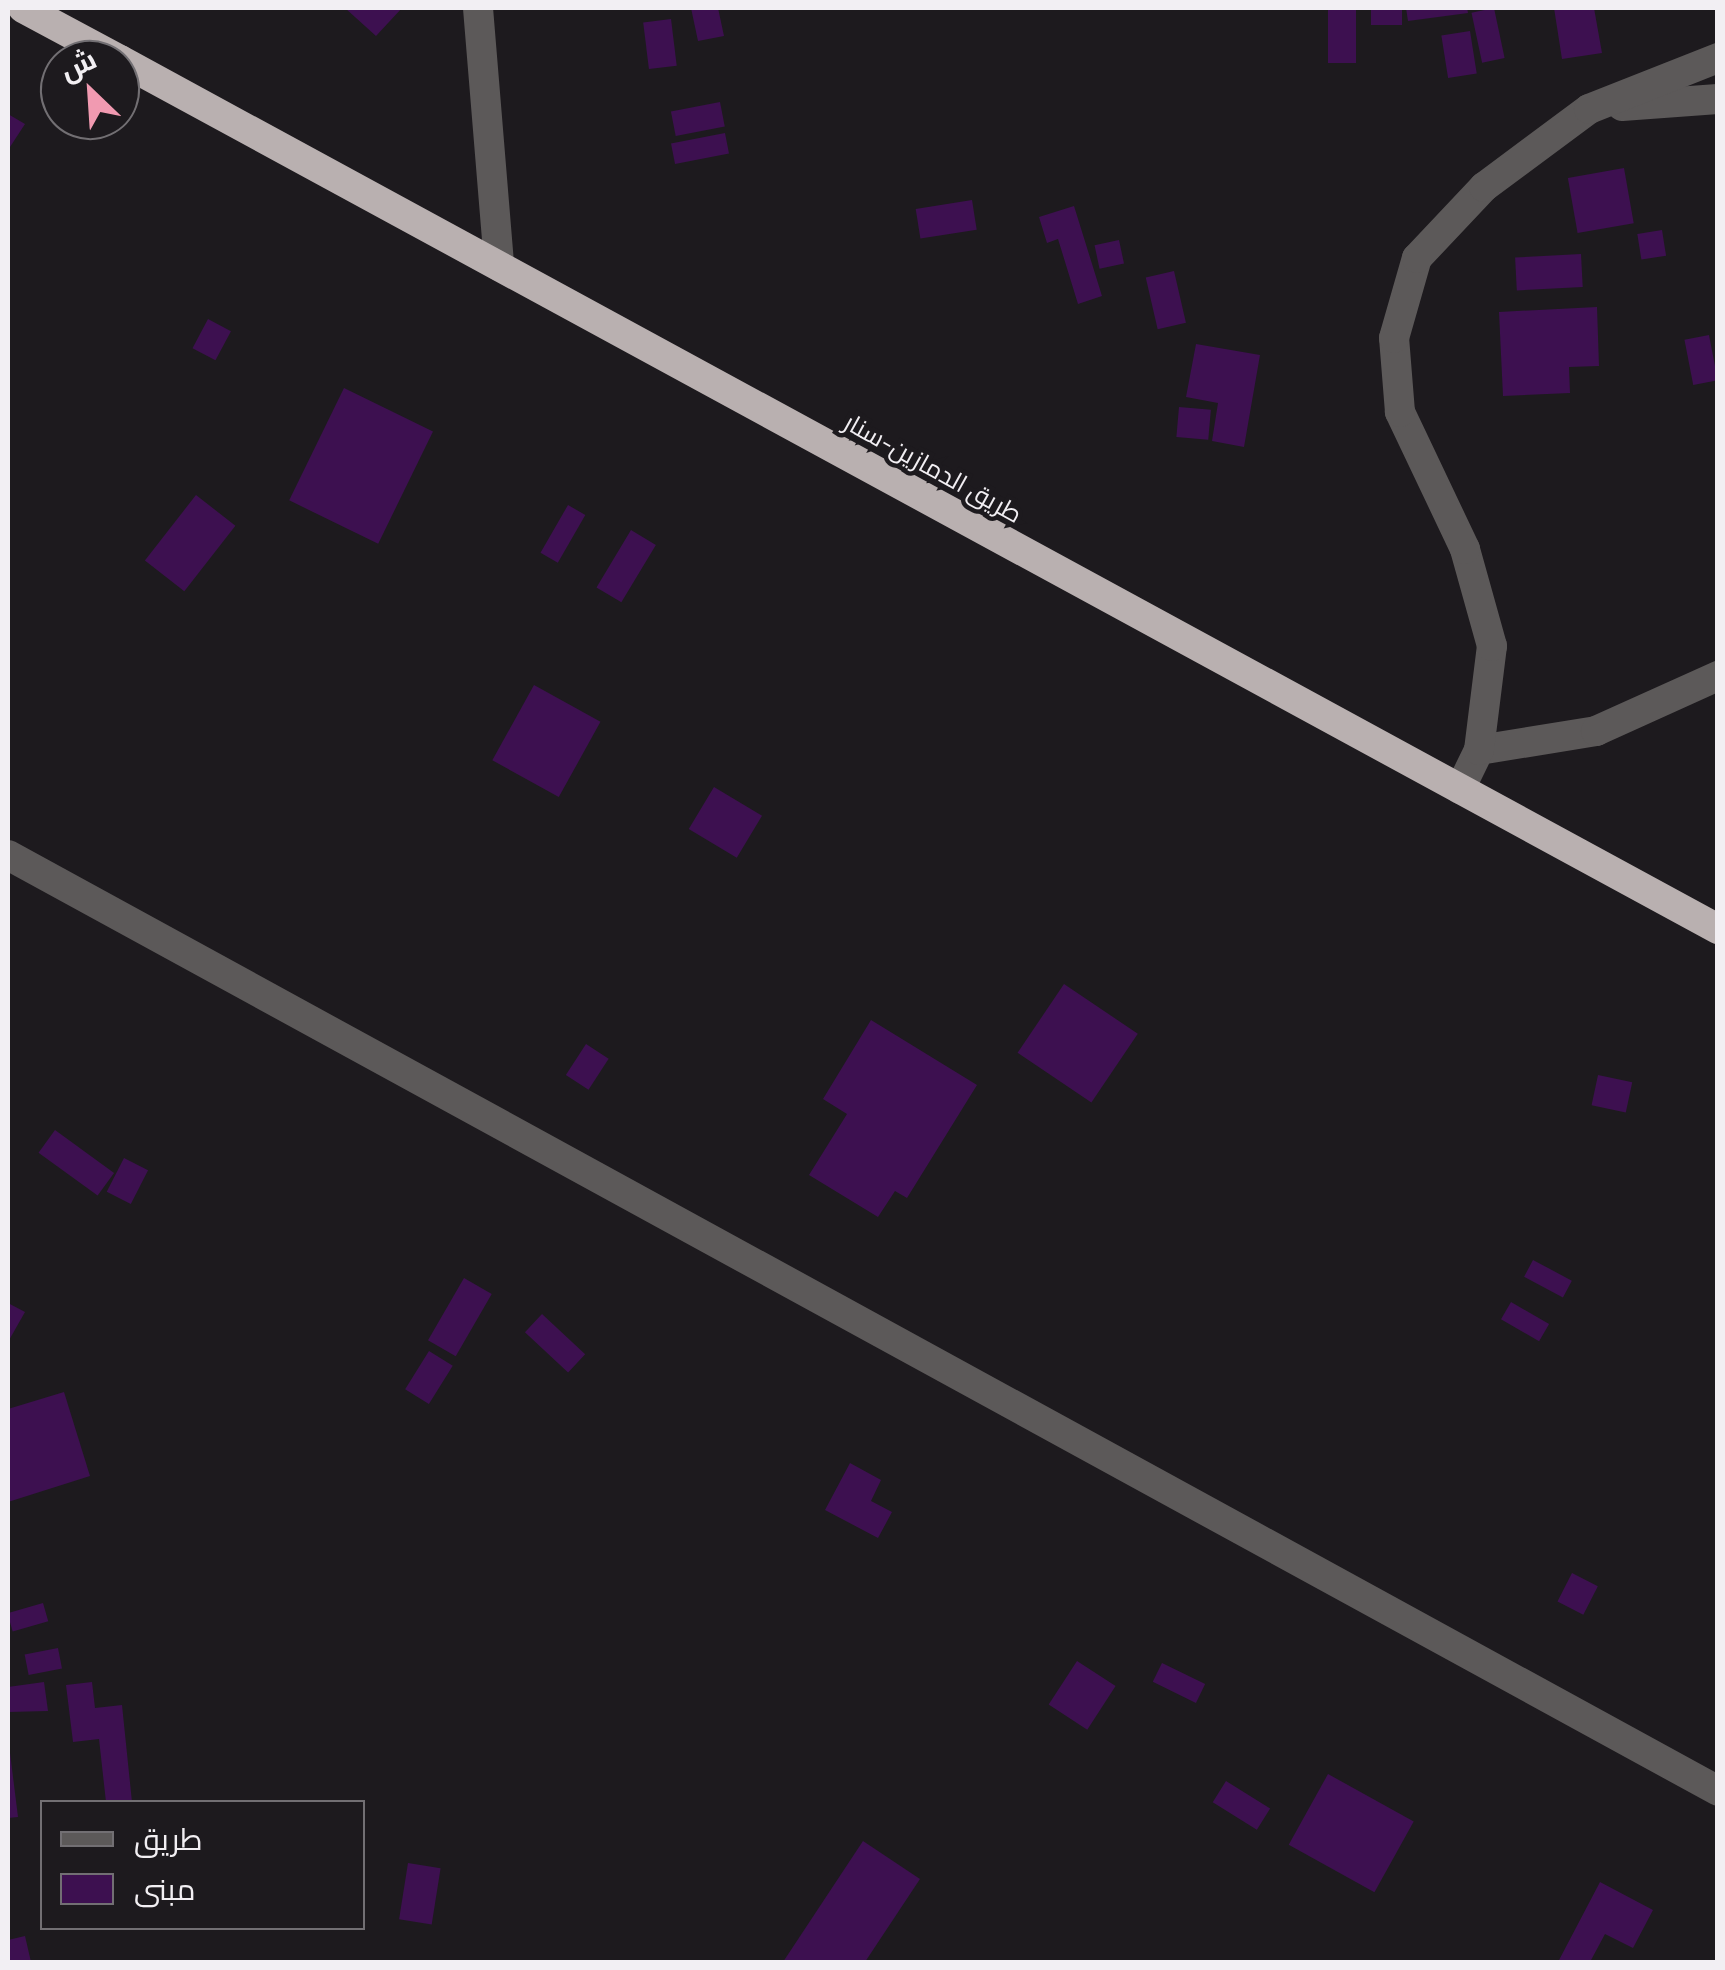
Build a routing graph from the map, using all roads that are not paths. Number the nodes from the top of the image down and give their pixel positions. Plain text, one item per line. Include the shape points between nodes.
1 (23, 8) edge
2 (478, 8) edge
3 (83, 40) edge
4 (1718, 58) edge
5 (140, 71) edge
6 (1718, 100) edge
7 (1589, 108) junction
8 (499, 266) junction
9 (1718, 676) edge
10 (1479, 750) junction
11 (1460, 789) junction
12 (8, 854) edge
13 (1718, 930) edge
14 (1718, 1791) edge

1 - 3 highway, طريق الدمازين-سنار
2 - 8 street
4 - 7 street
5 - 8 highway, طريق الدمازين-سنار
6 - 7 street
7 - 10 street via 1484,187 1417,258 1394,338 1400,412 1464,549 1492,646
8 - 11 highway, طريق الدمازين-سنار
9 - 10 street via 1596,731
10 - 11 street
11 - 13 highway, طريق الدمازين-سنار
12 - 14 street

